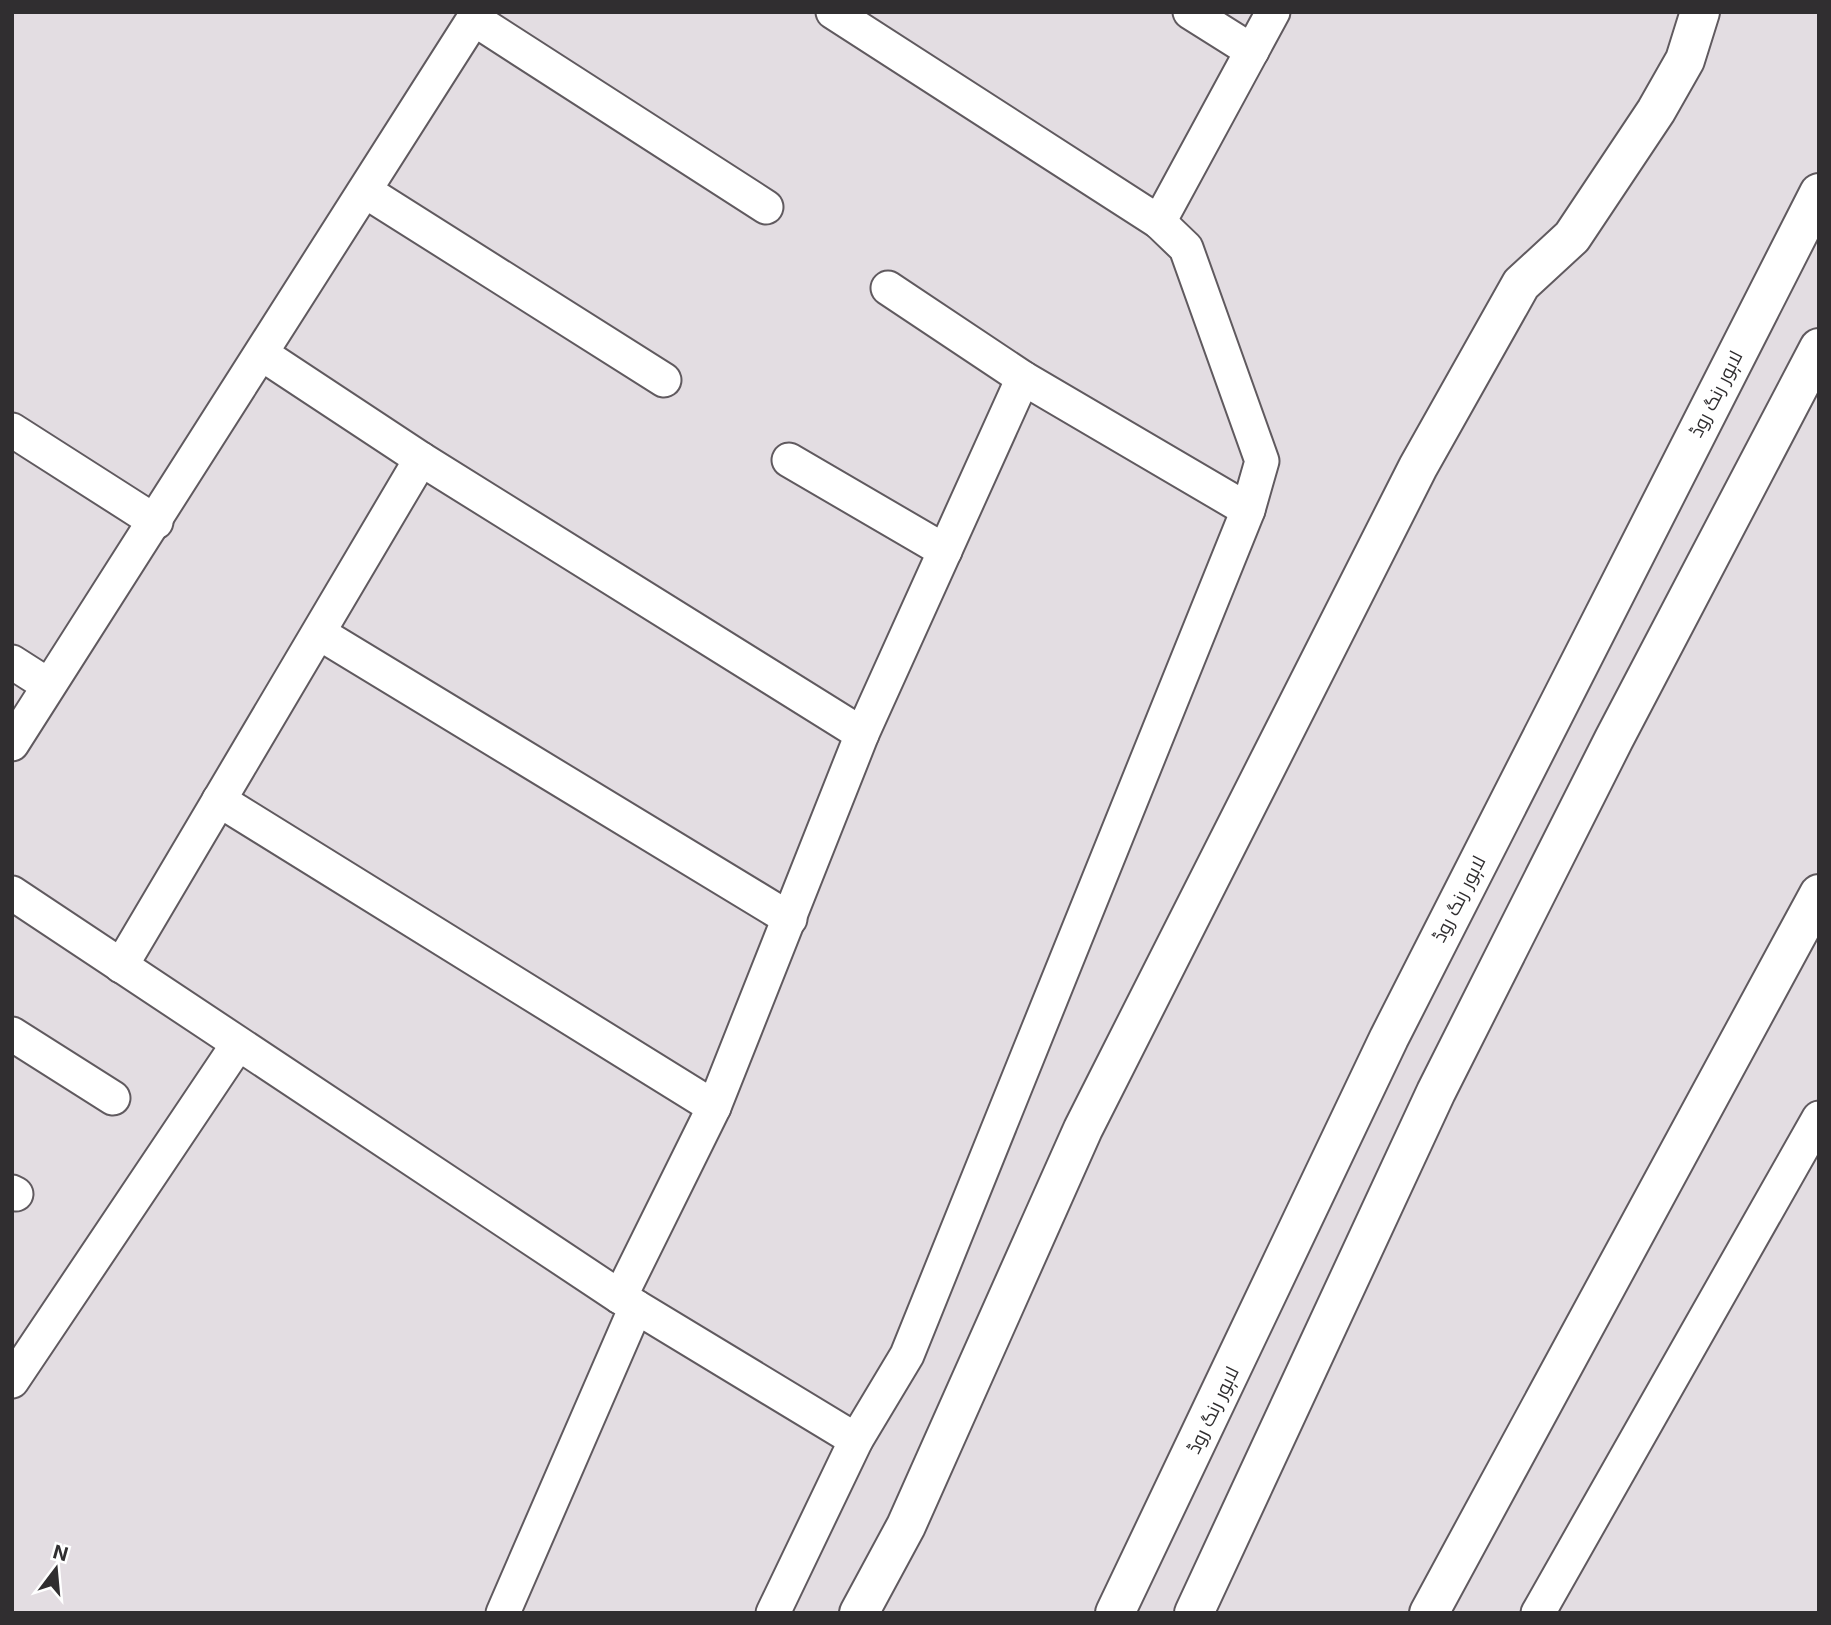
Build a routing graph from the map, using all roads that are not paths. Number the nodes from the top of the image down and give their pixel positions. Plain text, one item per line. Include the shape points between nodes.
1 (833, 12) edge
2 (1190, 12) edge
3 (1273, 12) edge
4 (1700, 12) edge
5 (476, 16) edge
6 (1252, 51) junction
7 (365, 191) junction
8 (1819, 193) edge
9 (766, 207) dead end
10 (1159, 222) junction
11 (888, 288) dead end
12 (1819, 348) edge
13 (262, 354) junction
14 (1023, 378) junction
15 (664, 380) dead end
16 (12, 430) edge
17 (421, 459) junction
18 (789, 460) dead end
19 (1248, 510) junction
20 (156, 522) junction
21 (945, 551) junction
22 (319, 632) junction
23 (12, 662) edge
24 (48, 685) junction
25 (862, 734) junction
26 (12, 744) edge
27 (219, 800) junction
28 (12, 893) edge
29 (1819, 894) edge
30 (790, 919) junction
31 (121, 966) junction
32 (12, 1034) edge
33 (238, 1045) junction
34 (113, 1098) dead end
35 (714, 1107) junction
36 (1819, 1118) edge
37 (628, 1302) junction
38 (12, 1381) edge
39 (856, 1440) junction
40 (503, 1613) edge
41 (773, 1613) edge
42 (859, 1613) edge
43 (1115, 1613) edge
44 (1194, 1613) edge
45 (1429, 1613) edge
46 (1538, 1613) edge

1 - 10 street
2 - 6 street
3 - 6 street
4 - 42 main road via 1685,60 1656,111 1572,237 1521,284 1418,467 1083,1129 906,1526
5 - 7 street
5 - 9 street
6 - 10 street
7 - 13 street
7 - 15 street
8 - 43 main road, لاہور رنگ روڈ via 1389,1038
10 - 19 street via 1186,248 1262,461
11 - 14 street
12 - 44 main road via 1436,1092
13 - 17 street
13 - 20 street
14 - 19 street
14 - 21 street
16 - 20 street
17 - 22 street
17 - 25 street
18 - 21 street
19 - 39 street via 907,1355
20 - 24 street
21 - 25 street
22 - 27 street
22 - 30 street
23 - 24 street
24 - 26 street
25 - 30 street
27 - 31 street
27 - 35 street
28 - 31 street
29 - 45 main road
30 - 35 street
31 - 33 street
32 - 34 street
33 - 37 street
33 - 38 street
35 - 37 street
36 - 46 street
37 - 39 street
37 - 40 street
39 - 41 street

